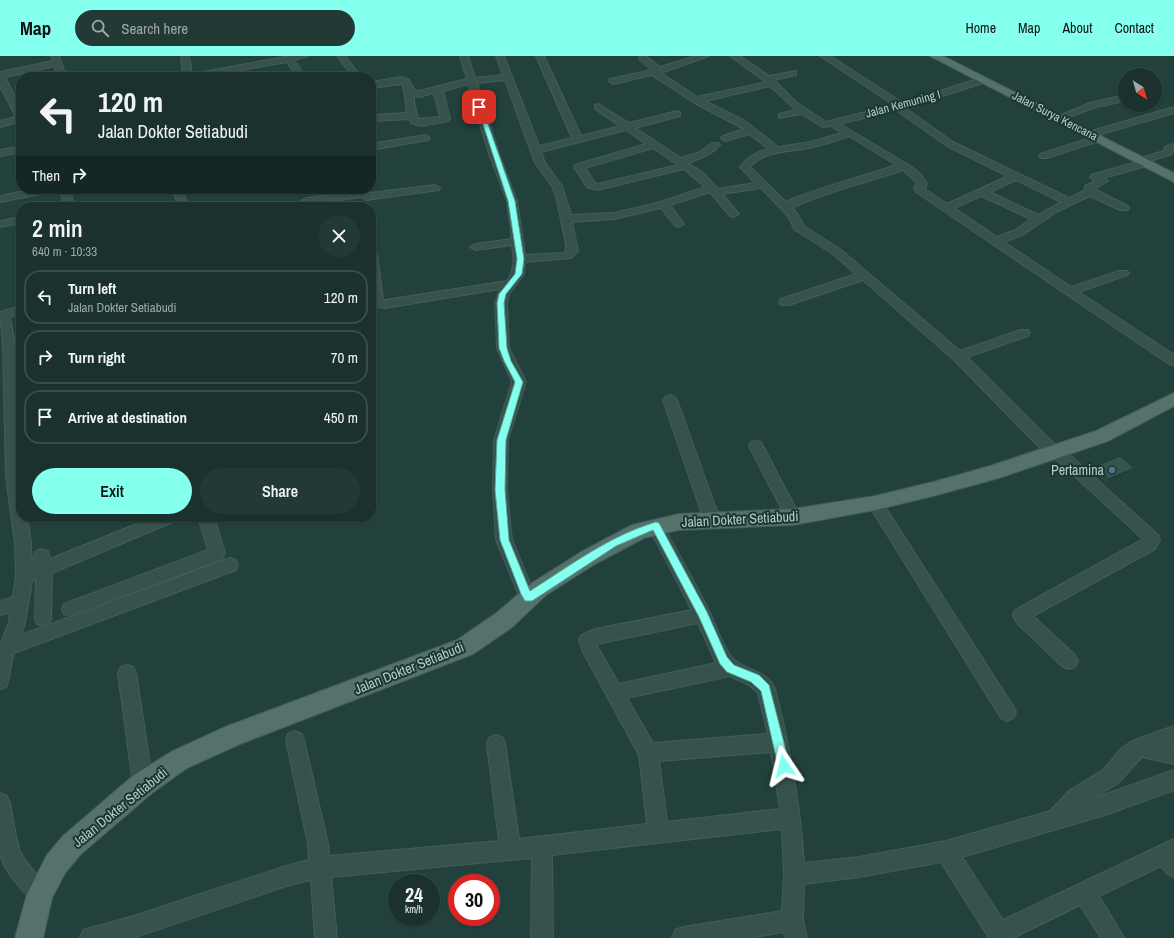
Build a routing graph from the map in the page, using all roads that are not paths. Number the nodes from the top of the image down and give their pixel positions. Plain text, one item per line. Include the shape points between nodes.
1 (185, 56) edge
2 (304, 56) edge
3 (341, 56) edge
4 (464, 56) edge
5 (500, 56) edge
6 (540, 56) edge
7 (705, 56) edge
8 (734, 56) edge
9 (824, 56) edge
10 (935, 56) edge
11 (643, 58) dead end
12 (56, 59) edge
13 (289, 59) junction
14 (60, 72) edge
15 (187, 72) edge
16 (216, 72) edge
17 (298, 72) edge
18 (353, 72) edge
19 (656, 72) junction
20 (793, 73) dead end
21 (0, 75) edge
22 (507, 77) junction
23 (983, 80) junction
24 (471, 81) junction
25 (613, 81) dead end
26 (770, 81) junction
27 (376, 84) edge
28 (438, 90) junction
29 (410, 92) junction
30 (696, 100) junction
31 (1118, 100) edge
32 (598, 107) dead end
33 (899, 107) junction
34 (16, 108) edge
35 (1174, 110) edge
36 (803, 111) junction
37 (677, 114) dead end
38 (412, 116) junction
39 (782, 116) dead end
40 (376, 118) edge
41 (1058, 118) junction
42 (16, 119) edge
43 (0, 124) edge
44 (828, 124) junction
45 (628, 127) junction
46 (751, 130) junction
47 (850, 133) junction
48 (1095, 136) junction
49 (425, 138) dead end
50 (726, 138) dead end
51 (578, 140) junction
52 (652, 145) junction
53 (716, 145) dead end
54 (376, 146) edge
55 (1174, 147) edge
56 (16, 150) edge
57 (535, 150) junction
58 (776, 150) junction
59 (0, 153) edge
60 (1044, 156) dead end
61 (1143, 162) junction
62 (683, 164) junction
63 (904, 166) junction
64 (1014, 177) junction
65 (1174, 178) edge
66 (763, 185) junction
67 (435, 188) dead end
68 (715, 190) junction
69 (981, 192) junction
70 (1090, 192) junction
71 (25, 194) edge
72 (365, 196) edge
73 (0, 199) edge
74 (1068, 201) junction
75 (306, 202) edge
76 (664, 204) junction
77 (785, 207) junction
78 (946, 208) junction
79 (1124, 208) dead end
80 (734, 214) dead end
81 (566, 219) junction
82 (1039, 219) junction
83 (16, 221) edge
84 (0, 224) edge
85 (679, 224) dead end
86 (518, 241) junction
87 (995, 241) junction
88 (476, 247) dead end
89 (520, 259) junction
90 (1123, 273) dead end
91 (863, 276) junction
92 (511, 284) junction
93 (1070, 291) junction
94 (376, 292) edge
95 (785, 302) dead end
96 (16, 312) edge
97 (2, 316) edge
98 (1024, 333) dead end
99 (5, 346) edge
100 (958, 356) junction
101 (1174, 361) edge
102 (1174, 399) edge
103 (670, 400) dead end
104 (11, 443) edge
105 (756, 446) dead end
106 (1055, 453) junction
107 (16, 490) edge
108 (875, 503) junction
109 (793, 517) junction
110 (712, 520) junction
111 (21, 522) edge
112 (156, 522) edge
113 (208, 522) edge
114 (656, 526) junction
115 (43, 562) junction
116 (230, 565) dead end
117 (24, 577) junction
118 (526, 594) junction
119 (21, 602) junction
120 (0, 608) edge
121 (70, 609) dead end
122 (703, 615) junction
123 (43, 619) dead end
124 (10, 647) junction
125 (1069, 661) dead end
126 (731, 668) junction
127 (127, 672) dead end
128 (0, 681) edge
129 (614, 693) junction
130 (1007, 712) dead end
131 (1174, 735) edge
132 (295, 740) dead end
133 (780, 742) junction
134 (496, 744) dead end
135 (1139, 747) junction
136 (648, 753) junction
137 (1174, 755) edge
138 (1174, 780) edge
139 (143, 784) junction
140 (0, 803) edge
141 (791, 818) junction
142 (1056, 819) junction
143 (658, 833) junction
144 (542, 846) junction
145 (510, 850) junction
146 (946, 851) junction
147 (1171, 856) edge
148 (320, 868) junction
149 (794, 875) junction
150 (1084, 892) junction
151 (40, 894) junction
152 (794, 929) edge
153 (1000, 936) edge
154 (29, 938) edge
155 (91, 938) edge
156 (326, 938) edge
157 (542, 938) edge
158 (683, 938) edge
159 (1113, 938) edge

1 - 15 street
2 - 13 street
3 - 18 street
4 - 24 street
5 - 22 street
6 - 51 street
7 - 19 street
8 - 26 street
9 - 33 street
10 - 23 main road, Jalan Surya Kencana
11 - 19 street
12 - 14 street
12 - 21 street
13 - 16 street
13 - 17 street
19 - 25 street
19 - 30 street
20 - 26 street
21 - 34 street
22 - 24 street
22 - 57 street
23 - 33 street, Jalan Kemuning I
23 - 41 main road, Jalan Surya Kencana
24 - 28 street
24 - 86 street via 512,201
26 - 30 street
26 - 36 street
27 - 29 street via 402,80 406,82
28 - 29 street via 419,94
28 - 38 street via 445,119 417,123
29 - 38 street
30 - 46 street
31 - 41 street via 1093,105
32 - 45 street
33 - 44 street, Jalan Kemuning I
33 - 64 street via 950,144
35 - 48 street
36 - 39 street
36 - 44 street
37 - 45 street
38 - 40 street
41 - 48 main road, Jalan Surya Kencana
42 - 43 street
44 - 47 street
45 - 51 street
45 - 52 street
46 - 50 street
46 - 58 street
47 - 58 street via 812,145
47 - 63 street
48 - 60 street
48 - 61 main road, Jalan Surya Kencana
49 - 54 street
51 - 57 street
52 - 62 street
52 - 62 street via 579,167 591,185 597,187
53 - 62 street
55 - 61 street via 1168,148 1169,152
56 - 59 street
57 - 81 street via 540,163 557,186
58 - 66 street via 753,159 745,167
61 - 65 main road, Jalan Surya Kencana
61 - 70 street via 1095,177 1103,181 1089,188
62 - 68 street
63 - 77 street via 865,180 818,192
63 - 78 street via 921,179 920,190
64 - 69 street
64 - 74 street
66 - 68 street
66 - 77 street
67 - 72 street
68 - 76 street
68 - 80 street
69 - 78 street
69 - 82 street
70 - 74 street
70 - 79 street
71 - 73 street
72 - 75 street
74 - 82 street
76 - 81 street via 614,216
76 - 85 street
77 - 91 street via 799,228 837,252
78 - 87 street
81 - 89 street via 572,244 570,255
82 - 87 street via 1020,232
83 - 84 street
86 - 88 street
86 - 89 street
87 - 93 street
89 - 92 street via 518,274
90 - 93 street
91 - 95 street
91 - 100 street
92 - 94 street via 385,304 379,303
92 - 118 street via 502,294 502,342 519,382 501,440 500,490 504,540
93 - 101 street
96 - 97 street
97 - 99 street
98 - 100 street
99 - 104 street
100 - 106 street
102 - 106 main road, Jalan Dokter Setiabudi via 1102,436
103 - 110 street
104 - 107 street
105 - 109 street
106 - 108 main road, Jalan Dokter Setiabudi via 992,473
106 - 125 street via 1152,540 1149,544 1023,613 1023,618
108 - 109 main road, Jalan Dokter Setiabudi
108 - 130 street
109 - 110 main road, Jalan Dokter Setiabudi
110 - 114 main road, Jalan Dokter Setiabudi
111 - 117 street
112 - 115 street
113 - 121 street via 218,553
114 - 118 main road, Jalan Dokter Setiabudi via 613,543
114 - 122 street
115 - 117 street
115 - 123 street
116 - 124 street
117 - 119 street
118 - 139 main road, Jalan Dokter Setiabudi via 503,621 465,647 233,735 179,760
119 - 120 street
119 - 124 street
122 - 126 street via 724,661
122 - 129 street via 588,640 589,647
124 - 128 street via 2,662
126 - 129 street
126 - 133 street via 755,679 766,689
127 - 139 street
129 - 136 street
131 - 135 street
132 - 148 street via 318,844
133 - 136 street
133 - 141 street
134 - 145 street
135 - 137 street
135 - 142 street via 1110,777 1077,797
136 - 143 street
138 - 142 street via 1108,804
139 - 151 main road, Jalan Dokter Setiabudi via 72,845 56,864
140 - 151 street via 11,855 23,875
141 - 143 street
141 - 149 street
142 - 146 street
143 - 144 street
144 - 145 street
144 - 157 street
145 - 148 street
146 - 149 street via 859,867
146 - 153 street
147 - 150 street
148 - 155 street via 286,876 134,927
148 - 156 street
149 - 152 street
150 - 153 street
150 - 159 street
151 - 154 main road, Jalan Dokter Setiabudi
152 - 158 street

